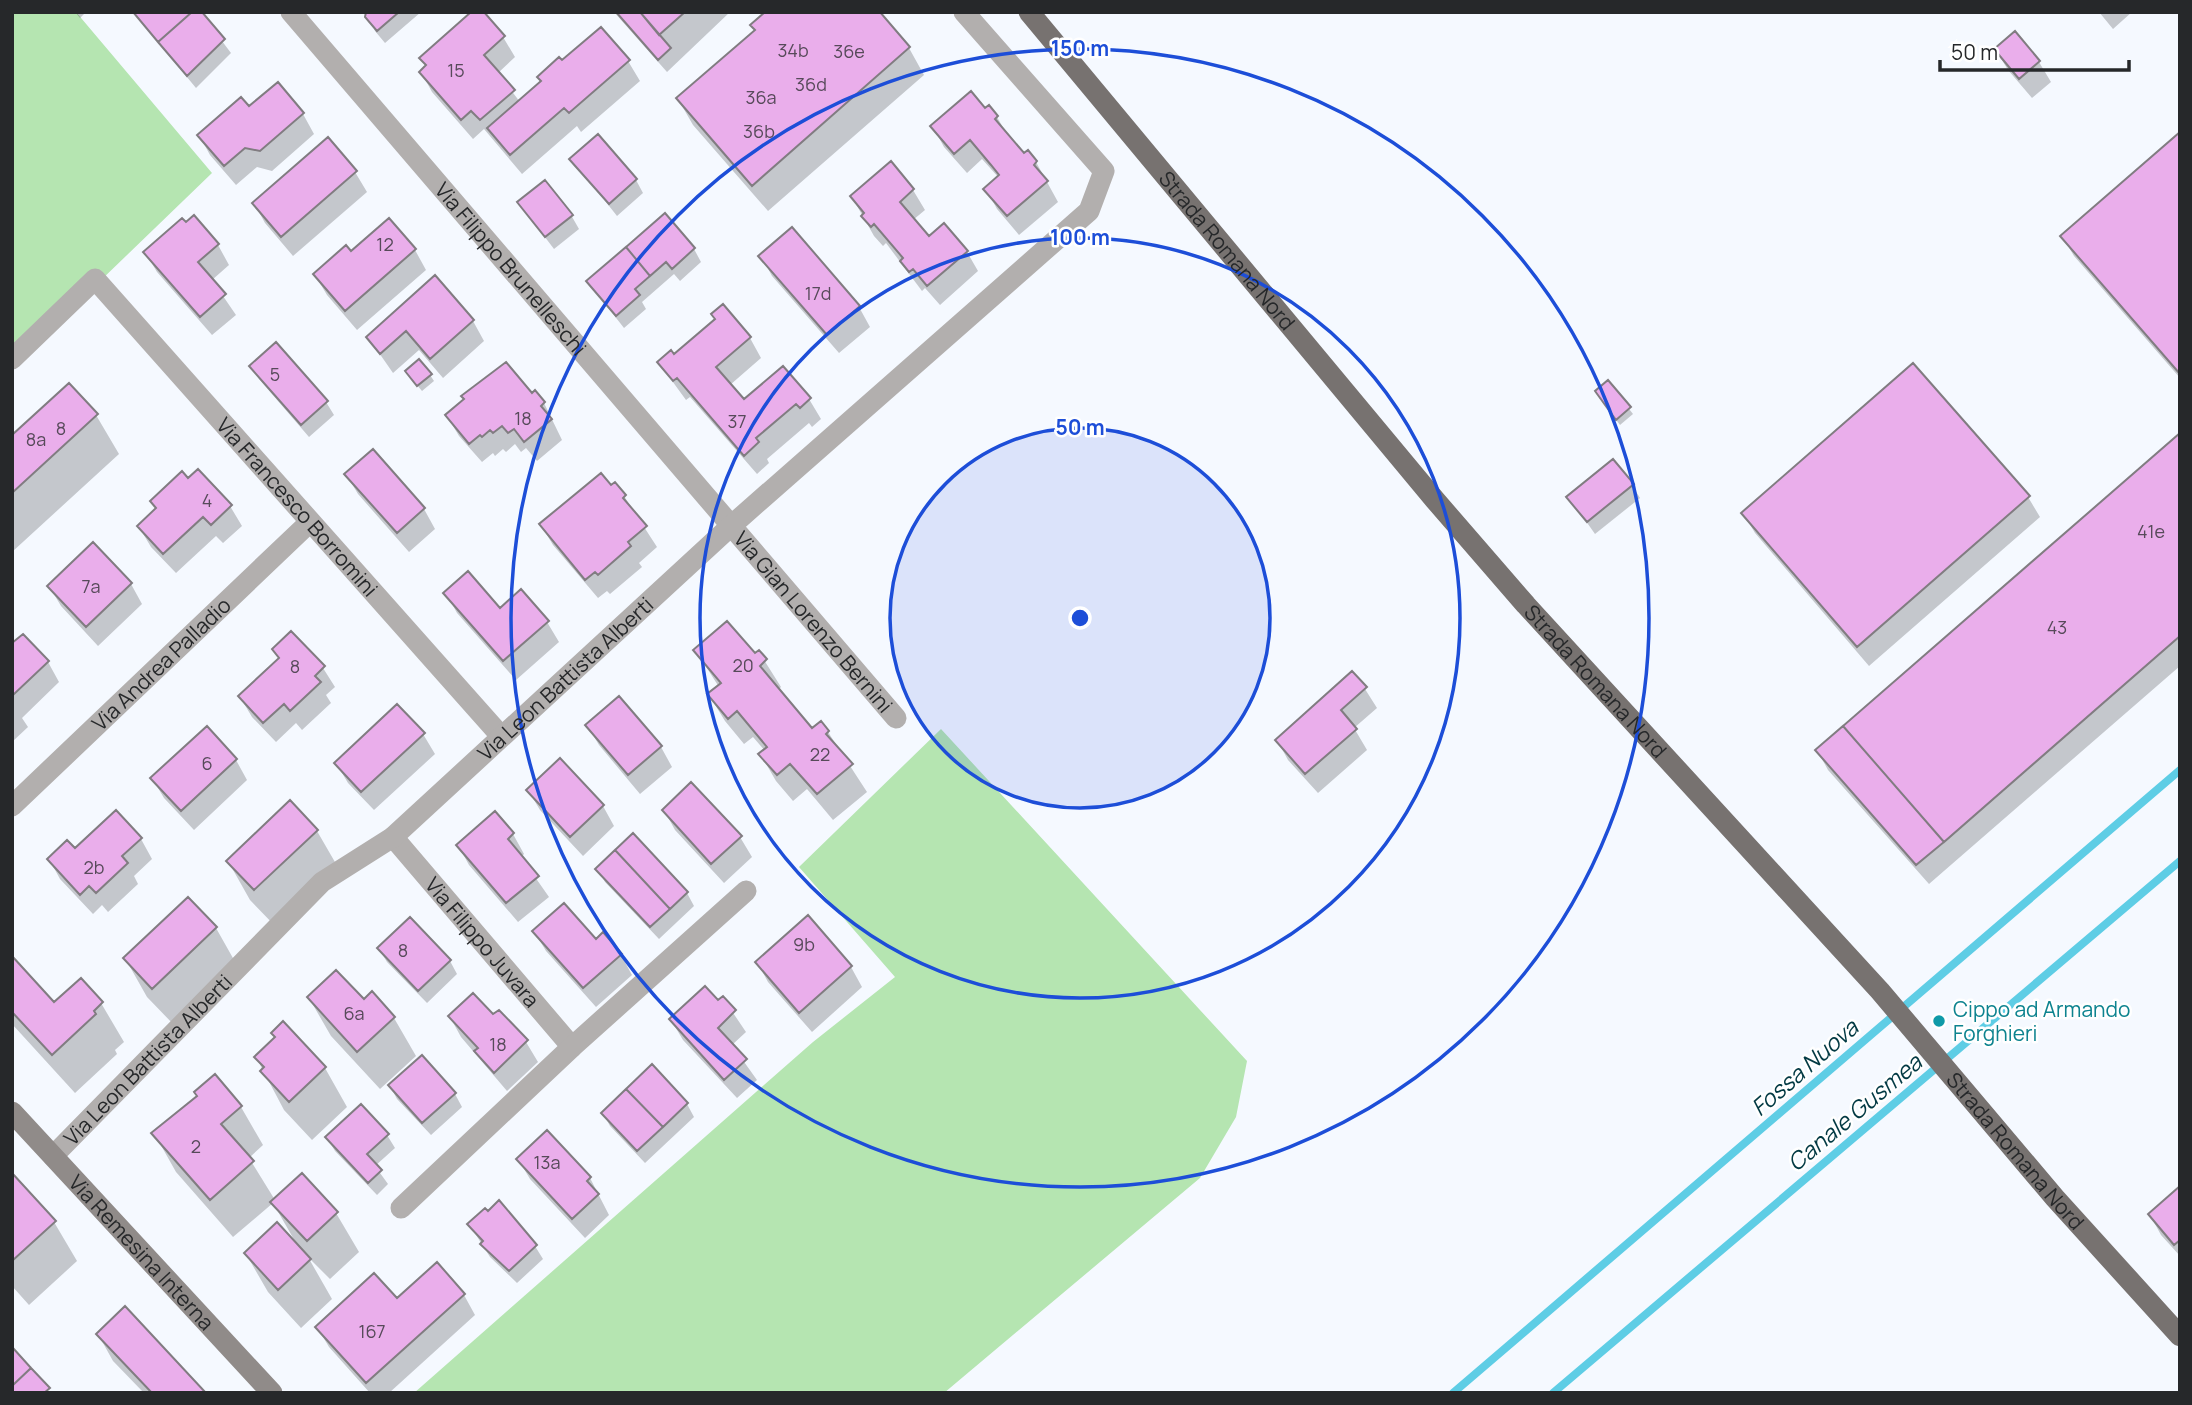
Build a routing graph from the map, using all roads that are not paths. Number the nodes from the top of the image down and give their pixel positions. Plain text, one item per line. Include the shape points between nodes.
1 (291, 12) edge
2 (964, 12) edge
3 (1029, 12) edge
4 (12, 359) edge
5 (310, 522) junction
6 (732, 525) junction
7 (897, 718) dead end
8 (501, 736) junction
9 (12, 806) edge
10 (393, 837) junction
11 (746, 891) dead end
12 (572, 1047) junction
13 (12, 1112) edge
14 (52, 1156) junction
15 (401, 1208) dead end
16 (2180, 1336) edge
17 (272, 1393) edge

1 - 6 street, Via Filippo Brunelleschi
2 - 6 street, Via Leon Battista Alberti via 1104,171 1089,211
3 - 16 main road, Strada Romana Nord via 1463,532 1880,991 2055,1198
4 - 5 street, Via Francesco Borromini via 95,279
5 - 8 street, Via Francesco Borromini
5 - 9 street, Via Andrea Palladio
6 - 7 street, Via Gian Lorenzo Bernini
6 - 8 street, Via Leon Battista Alberti
8 - 10 street, Via Leon Battista Alberti
10 - 12 street, Via Filippo Juvara
10 - 14 street, Via Leon Battista Alberti via 322,882
11 - 12 street
12 - 15 street
13 - 14 street, Via Remesina Interna
14 - 17 street, Via Remesina Interna

